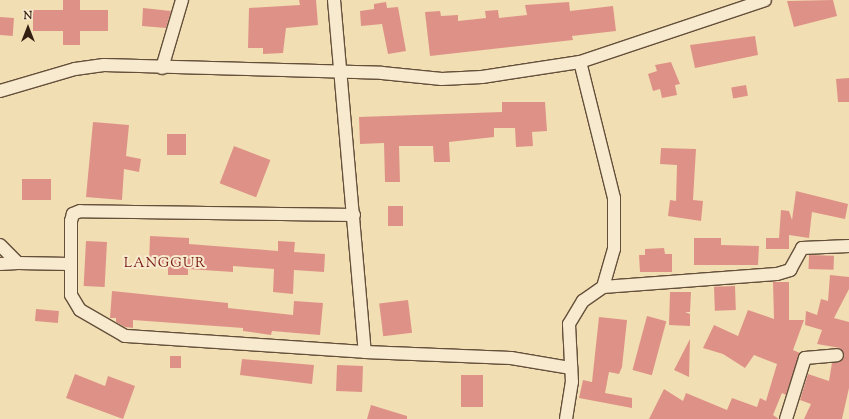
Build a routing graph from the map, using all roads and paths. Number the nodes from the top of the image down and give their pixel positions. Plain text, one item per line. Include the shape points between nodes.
1 (182, 0) edge
2 (334, 0) edge
3 (765, 0) edge
4 (580, 62) junction
5 (162, 68) junction
6 (343, 72) junction
7 (0, 91) edge
8 (354, 215) junction
9 (0, 245) edge
10 (849, 246) edge
11 (18, 263) junction
12 (0, 264) edge
13 (70, 264) junction
14 (603, 287) junction
15 (365, 352) junction
16 (837, 355) dead end
17 (571, 368) junction
18 (566, 419) edge
19 (786, 419) edge

1 - 5 street
2 - 6 street
3 - 4 street
4 - 6 street via 461,79
4 - 14 street via 614,198 613,261
5 - 6 street
5 - 7 street via 89,66
6 - 8 street
8 - 13 street via 80,211 72,217
8 - 15 street
9 - 11 street
10 - 14 street via 802,248 790,270 777,274
11 - 12 street
11 - 13 street
13 - 15 street via 76,306 125,336
14 - 17 street via 583,301 569,324
15 - 17 street via 511,358
16 - 19 street via 805,358
17 - 18 street

